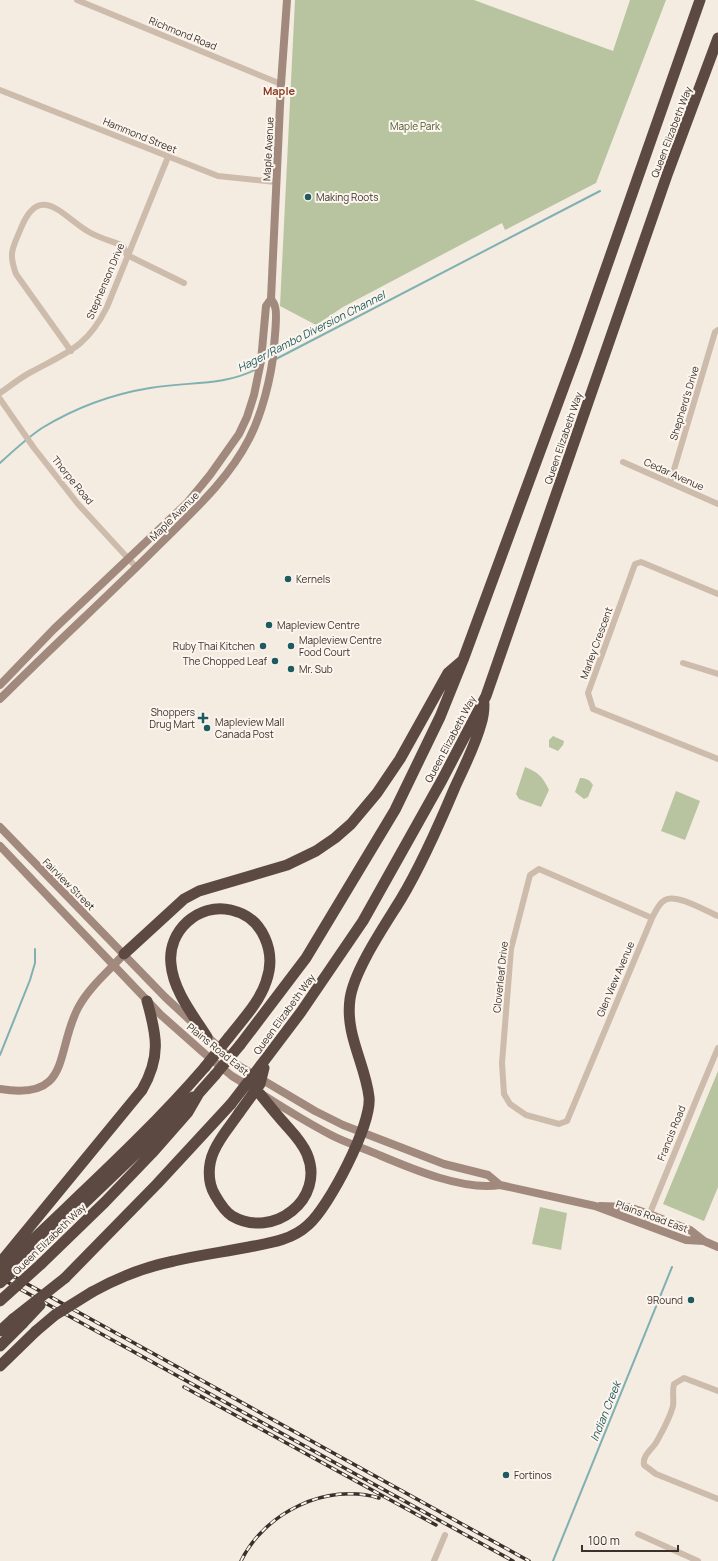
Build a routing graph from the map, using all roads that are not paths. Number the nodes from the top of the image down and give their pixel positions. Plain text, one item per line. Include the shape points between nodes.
1 (77, 0) edge
2 (287, 0) edge
3 (700, 0) edge
4 (718, 38) edge
5 (281, 84) junction
6 (0, 90) edge
7 (168, 157) junction
8 (276, 182) junction
9 (127, 255) junction
10 (184, 283) dead end
11 (271, 299) junction
12 (718, 330) edge
13 (71, 351) junction
14 (0, 393) edge
15 (0, 399) edge
16 (623, 462) dead end
17 (670, 483) junction
18 (718, 504) edge
19 (129, 558) junction
20 (137, 568) junction
21 (718, 594) edge
22 (463, 660) junction
23 (683, 663) dead end
24 (718, 674) edge
25 (0, 684) edge
26 (486, 696) junction
27 (0, 699) edge
28 (718, 759) edge
29 (0, 827) edge
30 (0, 846) edge
31 (718, 916) edge
32 (652, 918) junction
33 (124, 954) junction
34 (114, 966) junction
35 (147, 1001) junction
36 (207, 1037) junction
37 (718, 1048) edge
38 (264, 1064) junction
39 (0, 1089) edge
40 (199, 1093) junction
41 (260, 1094) junction
42 (567, 1122) joint
43 (362, 1133) junction
44 (356, 1145) junction
45 (500, 1185) junction
46 (595, 1206) junction
47 (649, 1214) junction
48 (645, 1225) junction
49 (704, 1241) junction
50 (718, 1247) edge
51 (20, 1252) junction
52 (0, 1263) edge
53 (0, 1270) edge
54 (0, 1283) edge
55 (0, 1301) edge
56 (18, 1321) junction
57 (0, 1331) edge
58 (0, 1346) edge
59 (0, 1366) edge
60 (718, 1391) edge
61 (718, 1499) edge
62 (638, 1534) dead end
63 (444, 1535) dead end
64 (434, 1561) edge
65 (698, 1561) edge

1 - 5 street, Richmond Road
2 - 5 main road, Maple Avenue
3 - 22 highway, Queen Elizabeth Way via 577,351
4 - 26 highway, Queen Elizabeth Way via 667,175
5 - 8 main road, Maple Avenue
6 - 7 street, Hammond Street
7 - 8 street, Hammond Street via 218,176
7 - 9 street, Stephenson Drive
8 - 11 main road, Maple Avenue
9 - 10 street
9 - 13 street, Stephenson Drive via 99,323 87,338
9 - 13 street via 123,246 89,232 56,208 41,204 33,207 26,215 11,253 13,267
11 - 19 main road, Maple Avenue via 266,306 259,374 239,434 187,503
11 - 20 main road, Maple Avenue via 276,308 271,368 264,400 249,439 214,489
12 - 17 street, Shepherd's Drive via 715,332
13 - 14 street, Stephenson Drive
15 - 19 street, Thorpe Road via 78,504
16 - 17 street, Cedar Avenue
17 - 18 street, Cedar Avenue
19 - 20 street, Thorpe Road
19 - 25 main road, Maple Avenue
20 - 27 main road, Maple Avenue
21 - 28 street, Marley Crescent via 641,562 635,564 588,693 593,709
22 - 33 highway via 448,673 400,759 377,793 351,824 335,838 316,851 287,865 199,891 184,899
22 - 40 highway, Queen Elizabeth Way, bridge via 440,717 395,810 306,958 240,1045
23 - 24 street
26 - 38 highway, Queen Elizabeth Way via 363,921
26 - 43 highway via 482,724 439,823 408,888 369,953 356,979 350,999 354,1047 366,1079 370,1099
29 - 33 main road, Fairview Street
30 - 34 main road
31 - 32 street, Glen View Avenue via 672,897 660,903
32 - 42 street, Glen View Avenue
32 - 42 street, Cloverleaf Drive via 539,869 530,875 511,949 502,1064 504,1094 510,1104 526,1115 559,1124
33 - 34 main road
33 - 36 main road, Plains Road East
34 - 35 main road, Plains Road East
34 - 39 main road via 80,1004 61,1061 49,1083 40,1089 27,1091
35 - 41 main road, Plains Road East via 205,1054
35 - 51 highway via 156,1044 154,1062 142,1090
36 - 43 main road, Plains Road East via 239,1066 261,1080 315,1111
36 - 51 highway, bridge via 177,986 170,956 176,936 185,923 193,916 221,908 237,911 254,922 264,935 270,953 270,970 263,989 229,1037 166,1110
37 - 47 street, Francis Road
38 - 41 highway, bridge via 260,1084 213,1152 209,1170 213,1192 222,1206 232,1215 258,1223 279,1219 291,1212 304,1198 311,1168 307,1153 297,1137
38 - 56 highway, Queen Elizabeth Way, bridge via 157,1184
40 - 51 highway via 180,1108 142,1148
40 - 55 highway, Queen Elizabeth Way, bridge via 188,1112 152,1153 41,1264
41 - 44 main road, Plains Road East via 333,1136
43 - 44 highway
43 - 45 main road, Plains Road East via 444,1164 488,1175
44 - 45 main road, Plains Road East via 415,1170 444,1179 487,1187
44 - 59 highway, bridge via 327,1202 308,1226 296,1235 272,1243 180,1259 130,1274 92,1292 55,1315
45 - 46 main road, Plains Road East
46 - 47 main road, Plains Road East via 629,1207
46 - 48 main road, Plains Road East
47 - 48 street, Francis Road
47 - 49 main road, Plains Road East via 690,1230
48 - 49 main road, Plains Road East via 686,1240
49 - 50 main road, Plains Road East
51 - 52 highway
51 - 53 highway, bridge
51 - 54 highway, bridge
56 - 57 highway, Queen Elizabeth Way
56 - 58 highway
60 - 61 street via 684,1378 674,1384 673,1406 668,1420 656,1443 644,1458 644,1465 648,1469
62 - 65 street
63 - 64 street

